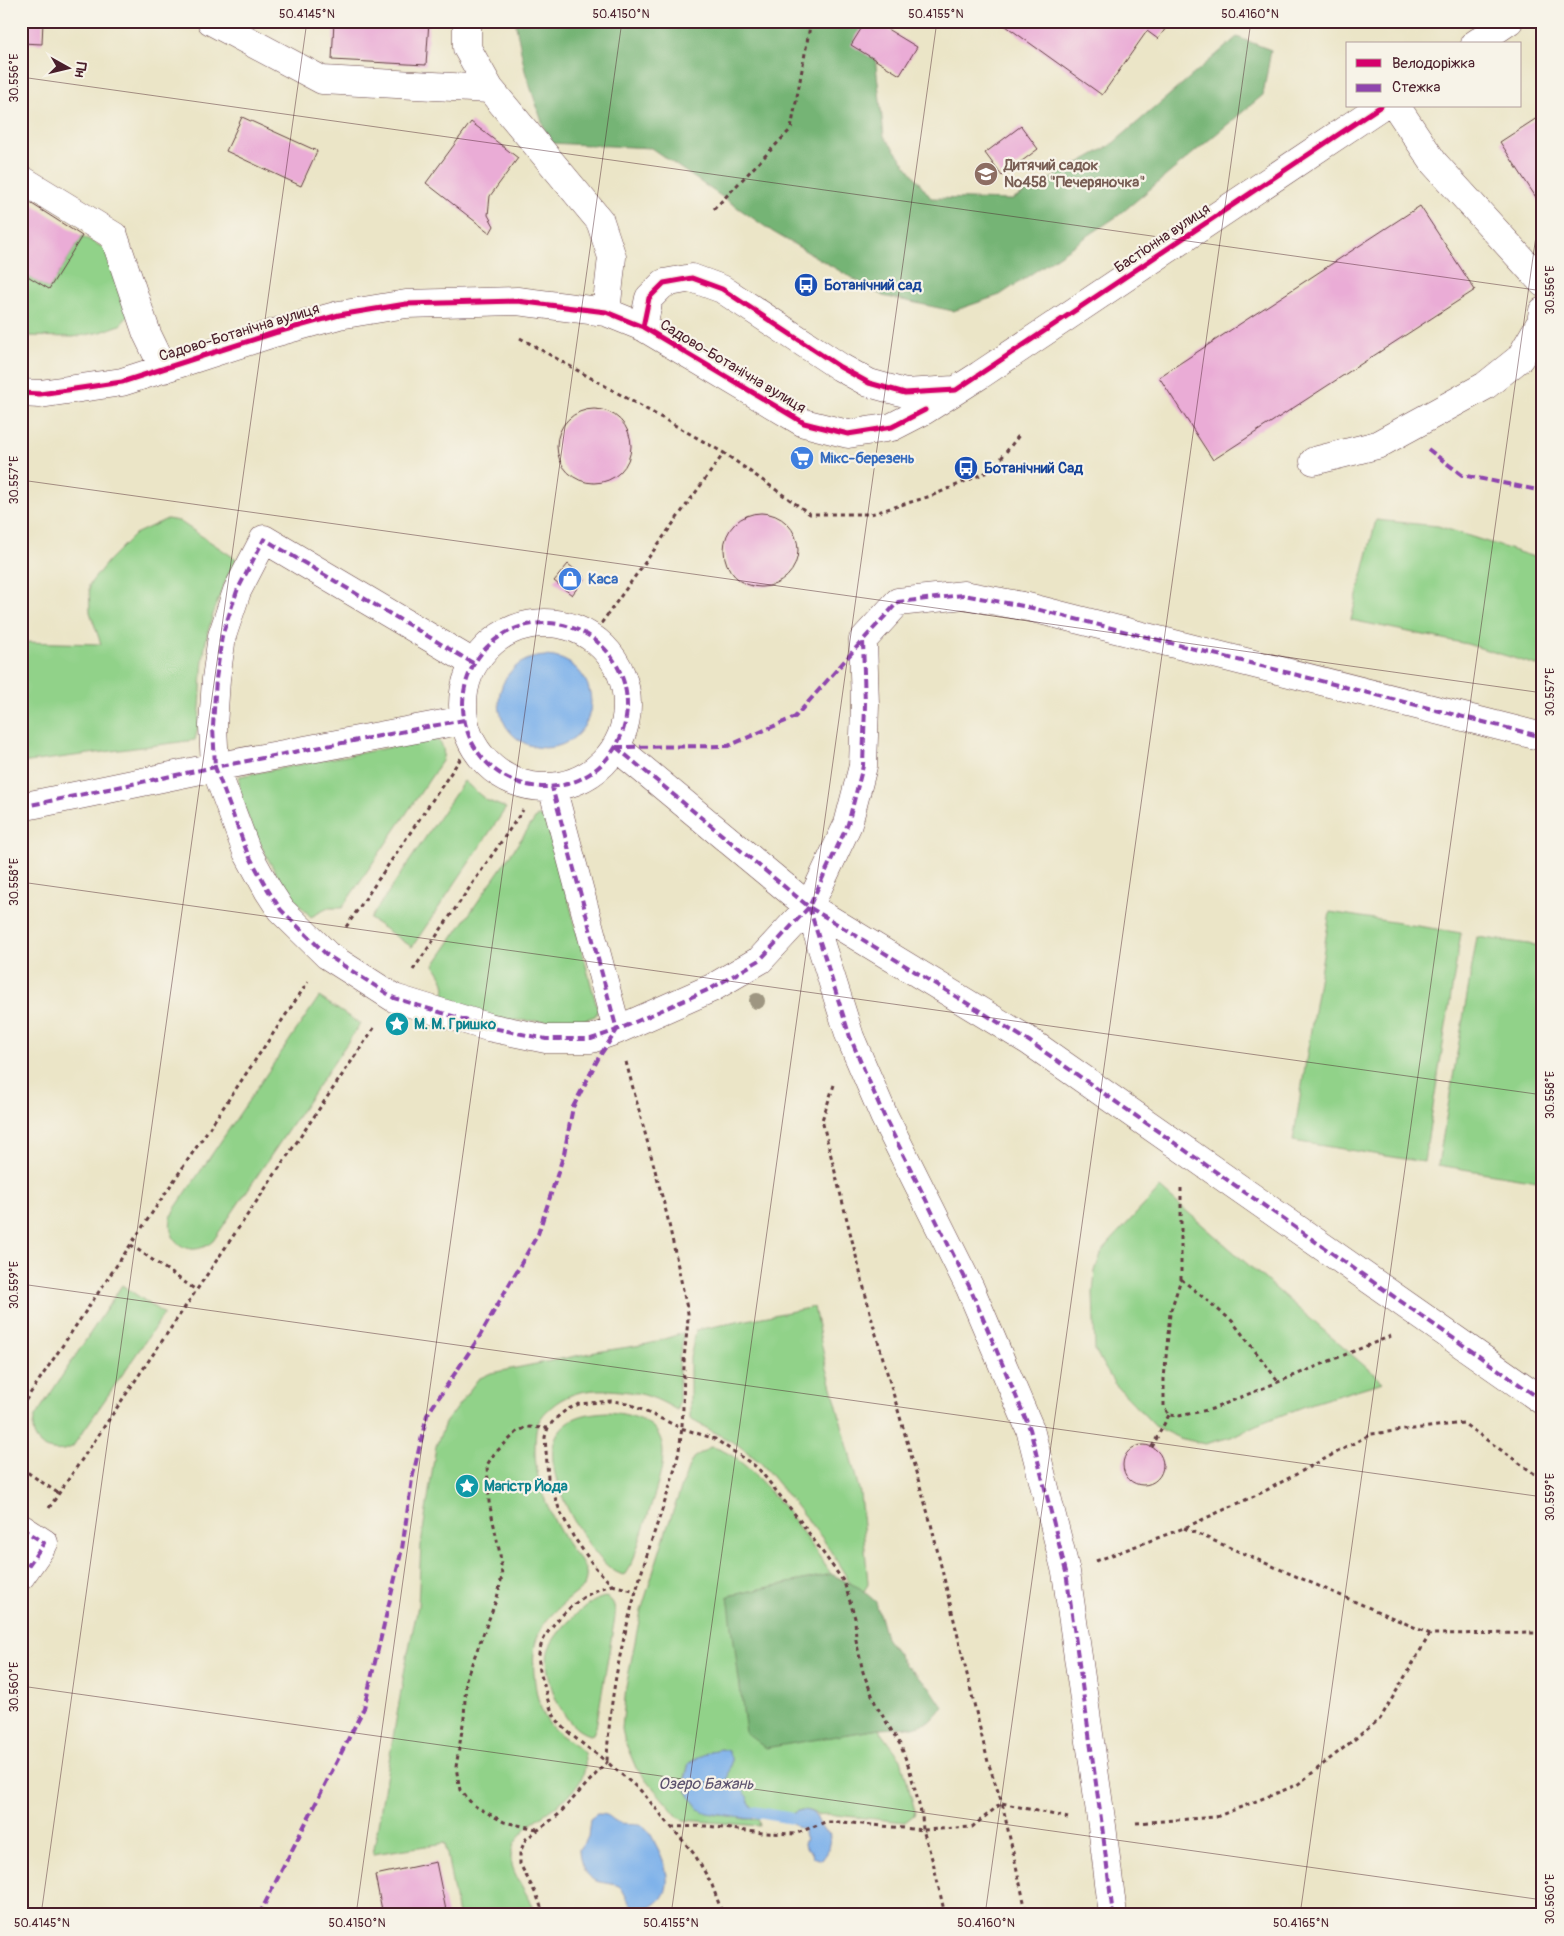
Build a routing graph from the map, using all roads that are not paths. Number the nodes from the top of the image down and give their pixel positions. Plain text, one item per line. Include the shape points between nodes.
1 (211, 21) edge
2 (467, 21) edge
3 (1509, 21) edge
4 (1478, 42) edge
5 (490, 90) junction
6 (1379, 108) edge
7 (1397, 108) edge
8 (21, 179) edge
9 (1543, 282) edge
10 (1543, 311) edge
11 (606, 312) junction
12 (643, 327) junction
13 (164, 369) junction
14 (956, 390) junction
15 (21, 393) edge
16 (925, 410) joint
17 (1314, 461) dead end
18 (473, 663) junction
19 (468, 731) junction
20 (1543, 737) edge
21 (616, 747) junction
22 (214, 767) junction
23 (546, 787) junction
24 (21, 807) edge
25 (809, 907) junction
26 (617, 1030) junction
27 (1543, 1401) edge
28 (32, 1522) edge
29 (21, 1576) edge
30 (1113, 1915) edge

1 - 5 street via 322,80
2 - 5 street via 467,48
3 - 4 street
5 - 11 street via 600,222 612,257
6 - 14 street, Бастіонна вулиця
7 - 9 street via 1434,163
8 - 13 street via 114,236 147,334
10 - 17 street via 1520,358 1485,386 1377,445
11 - 12 street, Садово-Ботанічна вулиця
11 - 13 street, Садово-Ботанічна вулиця via 517,301 406,304 338,315
12 - 14 street, Садово-Ботанічна вулиця via 649,298 664,283 692,278 722,289 840,367 870,383 905,393
12 - 16 street, Садово-Ботанічна вулиця via 804,423 848,434 892,427
13 - 15 street, Садово-Ботанічна вулиця via 122,382 40,394
14 - 16 street, Бастіонна вулиця
18 - 19 street via 462,701
18 - 21 street via 491,642 514,628 540,622 567,624 592,636 607,649 625,684 628,706 625,727
18 - 22 street via 264,539 237,591 222,636 213,726
19 - 22 street
19 - 23 street via 484,760 498,772 514,782
20 - 25 street via 1028,607 964,595 898,602 863,640 863,766 848,824
21 - 23 street via 590,774 575,782
21 - 25 street
22 - 24 street
22 - 26 street via 247,852 268,890 281,910 326,956 394,998 488,1027 546,1039 591,1039
23 - 26 street
25 - 26 street via 760,960 712,988
25 - 27 street via 1029,1041
25 - 30 street via 850,1037 884,1116 970,1288 1030,1428 1066,1572
28 - 29 street via 44,1543

